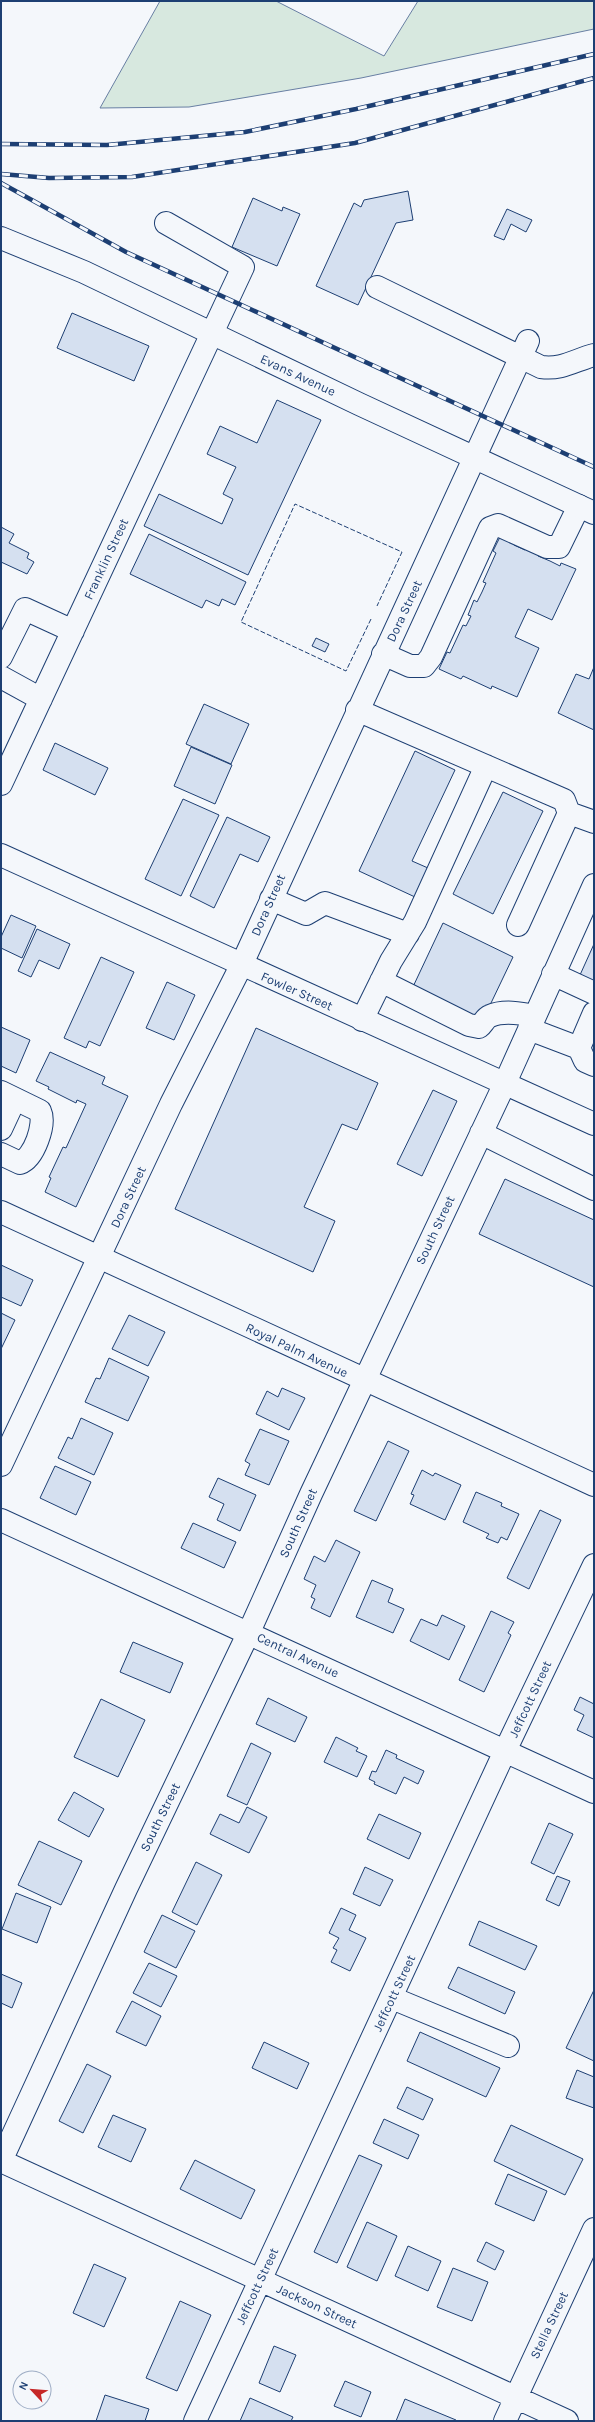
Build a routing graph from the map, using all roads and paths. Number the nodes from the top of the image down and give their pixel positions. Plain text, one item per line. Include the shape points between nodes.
1 (166, 223) dead end
2 (1, 238) edge
3 (378, 287) dead end
4 (212, 334) junction
5 (524, 349) junction
6 (594, 355) edge
7 (473, 458) junction
8 (587, 510) edge
9 (73, 631) junction
10 (384, 654) junction
11 (1, 657) edge
12 (1, 678) edge
13 (41, 699) junction
14 (357, 710) junction
15 (486, 766) junction
16 (1, 784) edge
17 (569, 813) junction
18 (594, 822) edge
19 (1, 855) edge
20 (594, 885) edge
21 (271, 899) junction
22 (518, 925) dead end
23 (408, 934) junction
24 (241, 966) junction
25 (553, 974) junction
26 (381, 981) junction
27 (594, 993) edge
28 (594, 1013) edge
29 (362, 1020) junction
30 (532, 1023) junction
31 (579, 1048) junction
32 (594, 1065) edge
33 (505, 1083) junction
34 (8, 1096) edge
35 (594, 1124) edge
36 (1, 1129) edge
37 (481, 1133) junction
38 (1, 1154) edge
39 (592, 1181) edge
40 (1, 1212) edge
41 (99, 1259) junction
42 (365, 1380) junction
43 (1, 1465) edge
44 (594, 1485) edge
45 (1, 1520) edge
46 (594, 1565) edge
47 (249, 1632) junction
48 (505, 1751) junction
49 (594, 1792) edge
50 (392, 1998) junction
51 (508, 2046) dead end
52 (1, 2161) edge
53 (594, 2229) edge
54 (260, 2280) junction
55 (516, 2398) junction
56 (195, 2421) edge
57 (505, 2421) edge
58 (567, 2421) edge

1 - 4 street, Franklin Street via 243,267
2 - 4 street, Evans Avenue via 84,272
3 - 5 street
4 - 7 street, Evans Avenue
4 - 9 street, Franklin Street
5 - 6 street via 541,367 553,369
5 - 7 street, Dora Street
7 - 8 street, Evans Avenue
7 - 10 street, Dora Street
8 - 10 street via 559,547 547,547 498,525 490,528 431,657 424,666 410,666
9 - 11 street via 25,609
9 - 13 street, Franklin Street
10 - 14 street, Dora Street
12 - 13 street
13 - 16 street, Franklin Street
14 - 15 street
14 - 21 street, Dora Street
15 - 17 street via 564,800
15 - 23 street
17 - 18 street
17 - 22 street
19 - 24 street, Fowler Street
20 - 25 street, South Street
21 - 23 street via 306,914 325,903
21 - 24 street, Dora Street
23 - 26 street
24 - 29 street, Fowler Street
24 - 41 street, Dora Street via 171,1104
25 - 27 street
25 - 30 street, South Street
26 - 29 street
26 - 30 street via 469,1025 479,1027 488,1017 518,1013
28 - 31 street
29 - 33 street, Fowler Street
30 - 31 street
30 - 33 street, South Street
31 - 32 street via 585,1061
33 - 35 street, Fowler Street
33 - 37 street, South Street
34 - 36 street
34 - 38 street via 40,1111 43,1125 25,1162 20,1163
37 - 39 street
37 - 42 street, South Street
40 - 41 street, Royal Palm Avenue
41 - 42 street, Royal Palm Avenue
41 - 43 street, Dora Street
42 - 44 street, Royal Palm Avenue
42 - 47 street, South Street
45 - 47 street, Central Avenue
46 - 48 street, Jeffcott Street
47 - 48 street, Central Avenue
47 - 52 street, South Street via 126,1889
48 - 49 street, Central Avenue
48 - 50 street, Jeffcott Street
50 - 51 street
50 - 54 street, Jeffcott Street
52 - 54 street, Jackson Street
53 - 55 street, Stella Street
54 - 55 street, Jackson Street
54 - 56 street, Jeffcott Street
55 - 57 street, Stella Street
55 - 58 street, Jackson Street

